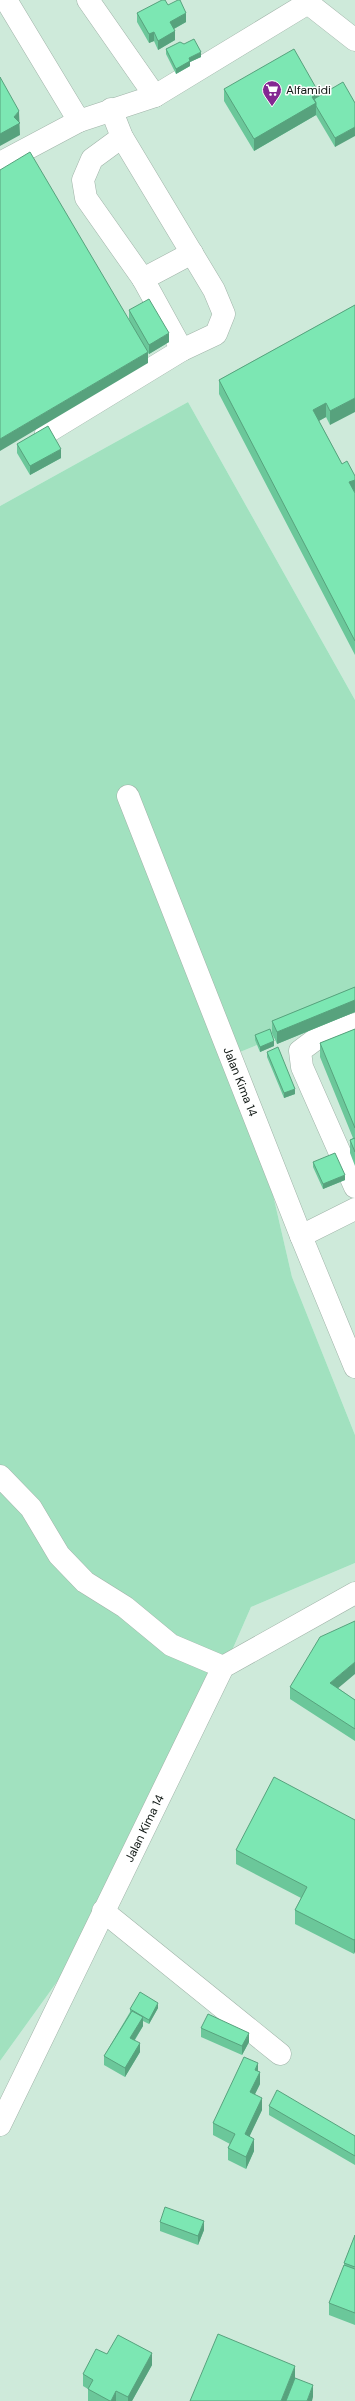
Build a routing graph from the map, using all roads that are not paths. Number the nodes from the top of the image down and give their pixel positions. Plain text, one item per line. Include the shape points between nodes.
1 (6, 0) edge
2 (88, 0) edge
3 (306, 1) edge
4 (355, 40) edge
5 (155, 96) junction
6 (111, 109) junction
7 (79, 121) junction
8 (122, 137) junction
9 (0, 163) edge
10 (192, 253) junction
11 (143, 279) junction
12 (182, 350) junction
13 (46, 433) edge
14 (128, 796) dead end
15 (355, 1024) edge
16 (355, 1187) edge
17 (355, 1209) edge
18 (301, 1236) junction
19 (355, 1367) edge
20 (0, 1476) edge
21 (355, 1593) edge
22 (223, 1667) junction
23 (103, 1910) junction
24 (280, 2054) dead end
25 (0, 2125) edge

1 - 7 street
2 - 5 street
3 - 4 street
3 - 5 street
5 - 6 street
6 - 7 street
6 - 8 street
7 - 9 street
8 - 10 street
8 - 11 street via 92,158 83,180 86,198
10 - 11 street
10 - 12 street via 214,290 224,314 216,334
11 - 12 street
12 - 13 street
14 - 18 street, Jalan Kima 14
15 - 16 street via 316,1039 300,1051 302,1067
17 - 18 street
18 - 19 street, Jalan Kima 14
20 - 22 street via 31,1508 59,1554 85,1582 125,1606 171,1645
21 - 22 street
22 - 23 street, Jalan Kima 14
23 - 24 street
23 - 25 street, Jalan Kima 14

